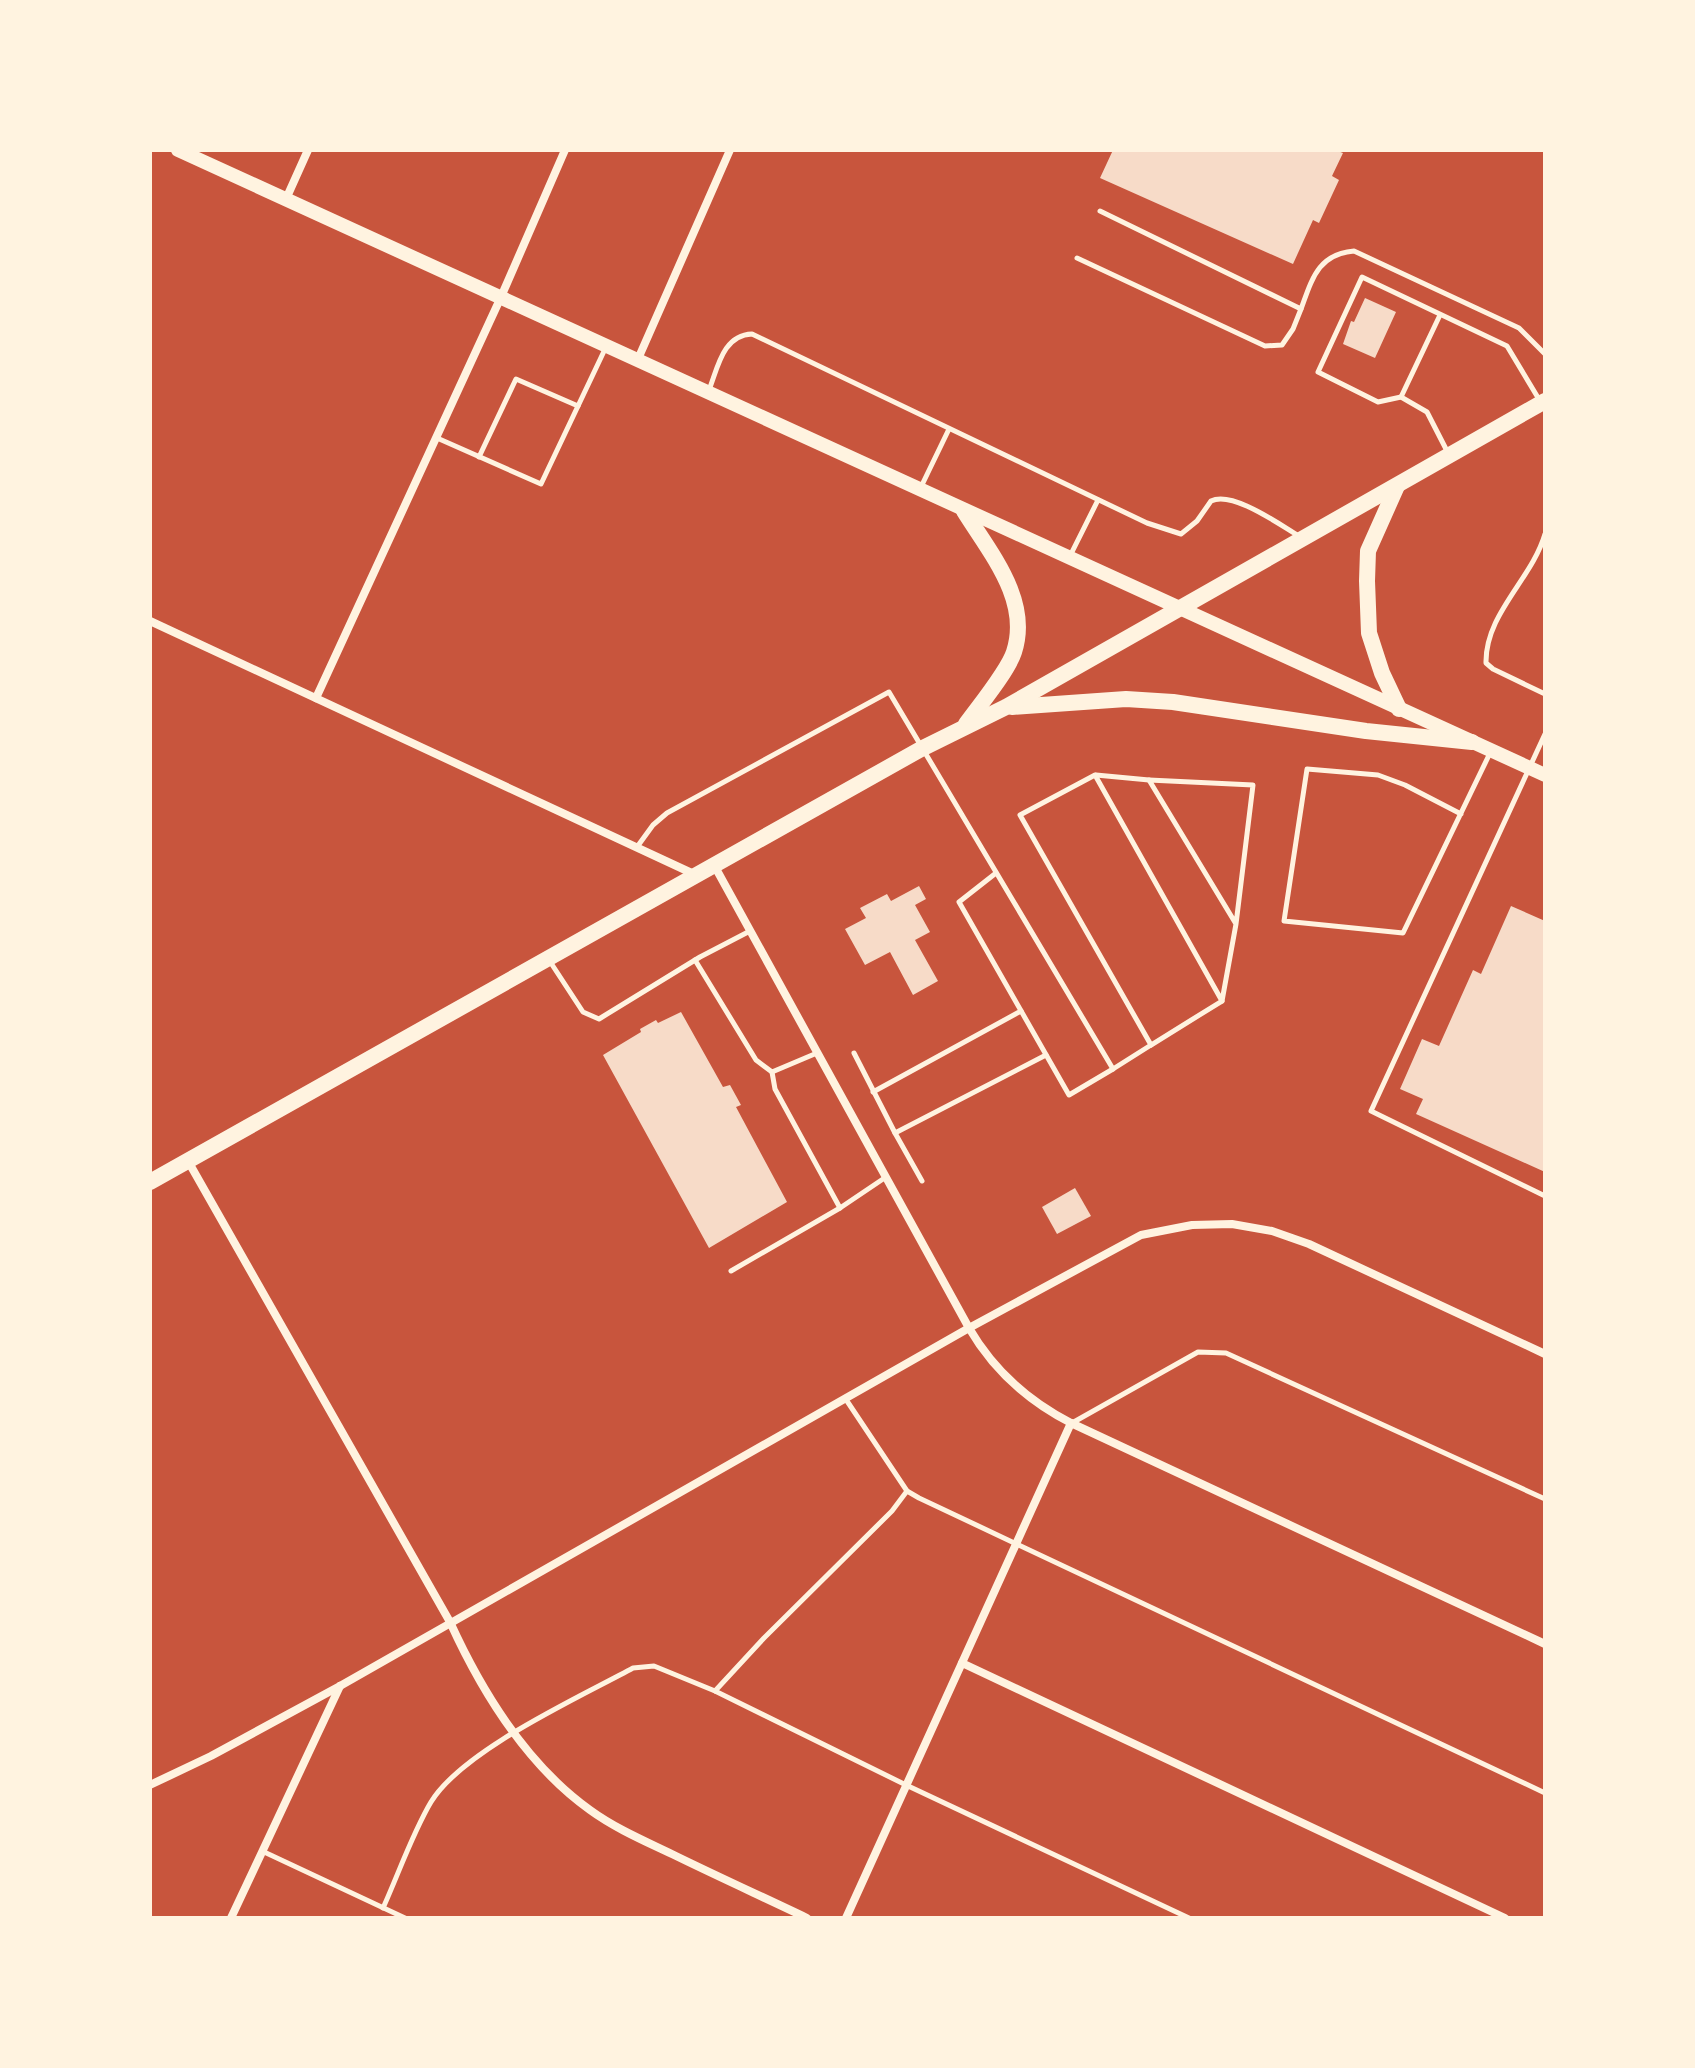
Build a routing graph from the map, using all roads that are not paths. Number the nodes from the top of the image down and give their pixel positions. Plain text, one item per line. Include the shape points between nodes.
1 (178, 150) edge
2 (308, 150) edge
3 (565, 150) edge
4 (730, 150) edge
5 (286, 199) junction
6 (1100, 211) dead end
7 (1077, 258) dead end
8 (501, 297) junction
9 (1301, 309) junction
10 (1440, 315) junction
11 (1545, 341) edge
12 (607, 345) junction
13 (1536, 346) junction
14 (1545, 354) edge
15 (638, 359) junction
16 (708, 392) junction
17 (1401, 397) junction
18 (1543, 402) edge
19 (578, 406) junction
20 (949, 429) junction
21 (436, 437) junction
22 (1449, 456) junction
23 (479, 457) junction
24 (1397, 486) junction
25 (920, 491) junction
26 (1098, 500) junction
27 (964, 511) junction
28 (1545, 534) edge
29 (1304, 538) junction
30 (1069, 559) junction
31 (1178, 608) junction
32 (150, 621) edge
33 (1545, 694) edge
34 (316, 698) junction
35 (1006, 707) junction
36 (1399, 709) junction
37 (966, 725) junction
38 (1545, 734) edge
39 (1472, 742) junction
40 (921, 749) junction
41 (1491, 751) junction
42 (1529, 768) junction
43 (1095, 775) junction
44 (1545, 775) edge
45 (1149, 780) junction
46 (1461, 814) junction
47 (637, 847) junction
48 (714, 865) junction
49 (996, 873) junction
50 (697, 875) junction
51 (1236, 924) junction
52 (750, 931) junction
53 (548, 959) junction
54 (695, 960) junction
55 (1222, 1001) junction
56 (1021, 1011) junction
57 (1151, 1045) junction
58 (817, 1053) junction
59 (854, 1053) dead end
60 (1046, 1055) junction
61 (1113, 1069) junction
62 (772, 1072) junction
63 (873, 1092) junction
64 (895, 1133) junction
65 (188, 1161) junction
66 (886, 1177) junction
67 (922, 1181) dead end
68 (150, 1182) edge
69 (1545, 1196) edge
70 (840, 1208) junction
71 (731, 1271) dead end
72 (969, 1328) junction
73 (1545, 1354) edge
74 (845, 1398) junction
75 (1071, 1423) junction
76 (907, 1491) junction
77 (1545, 1499) edge
78 (1016, 1546) junction
79 (450, 1622) junction
80 (1545, 1644) edge
81 (962, 1663) junction
82 (340, 1686) junction
83 (715, 1691) junction
84 (516, 1732) junction
85 (150, 1785) edge
86 (906, 1785) junction
87 (1545, 1793) edge
88 (262, 1851) junction
89 (383, 1908) junction
90 (231, 1918) edge
91 (405, 1918) edge
92 (807, 1918) edge
93 (846, 1918) edge
94 (1189, 1918) edge
95 (1505, 1918) edge

1 - 5 main road
2 - 5 street
3 - 8 street
4 - 15 street
5 - 8 main road
6 - 9 lane
7 - 9 lane via 1265,346 1282,345
8 - 12 main road
8 - 21 street
9 - 13 lane via 1328,258 1354,251 1519,328
10 - 17 lane
10 - 17 lane via 1362,277 1318,372 1378,402
10 - 18 lane via 1507,346
11 - 13 lane
12 - 15 main road
12 - 19 lane
13 - 14 lane
15 - 16 main road
16 - 20 lane via 727,346 752,334
16 - 25 main road
17 - 22 lane via 1427,412
18 - 22 main road
19 - 23 lane via 541,484
19 - 23 lane via 516,379
20 - 25 lane
20 - 26 lane
21 - 23 lane
21 - 34 street
22 - 24 main road
24 - 29 main road
24 - 36 main road via 1368,551 1367,581 1369,633
25 - 27 main road
26 - 29 lane via 1181,534 1211,501 1224,498
26 - 30 lane
27 - 30 main road
27 - 37 main road via 1010,586 1019,627 1014,655
28 - 33 lane via 1486,647 1486,663 1493,669
29 - 31 main road
30 - 31 main road
31 - 35 main road
31 - 36 main road
32 - 34 street
34 - 47 street
35 - 37 main road
35 - 39 main road via 1126,699 1173,702
36 - 39 main road
37 - 40 main road
38 - 42 lane
39 - 41 main road
40 - 47 lane via 889,692 667,813
40 - 48 main road
40 - 49 lane
41 - 42 main road
41 - 46 lane
42 - 44 main road
42 - 69 lane via 1371,1111
43 - 45 lane
43 - 55 lane
43 - 57 lane via 1020,815
45 - 51 lane
45 - 51 lane via 1253,785
46 - 46 lane via 1403,933 1284,921 1307,769 1378,775
47 - 50 street
48 - 50 main road
48 - 52 street
49 - 56 lane via 959,902
49 - 61 lane
50 - 53 main road
51 - 55 lane
52 - 54 lane
52 - 58 street
53 - 54 lane via 583,1012 599,1019
53 - 65 main road
54 - 62 lane via 756,1060
55 - 57 lane
56 - 60 lane
56 - 63 lane
57 - 61 lane
58 - 62 lane
58 - 66 street
59 - 63 lane
60 - 61 lane via 1069,1095
60 - 64 lane
62 - 70 lane via 775,1089
63 - 64 lane
64 - 67 lane
65 - 68 main road
65 - 79 street
66 - 70 lane
66 - 72 street
70 - 71 lane
72 - 73 street via 1141,1235 1232,1224 1309,1244
72 - 74 street
72 - 75 street via 1008,1380
74 - 76 lane
74 - 79 street
75 - 77 lane via 1198,1352 1226,1353
75 - 78 street
75 - 80 street
76 - 78 lane
76 - 83 lane
78 - 81 street
78 - 87 lane
79 - 82 street
79 - 84 street via 468,1661
81 - 86 street
81 - 95 street
82 - 85 street
82 - 88 street
83 - 84 lane via 654,1666 633,1668
83 - 86 lane
84 - 89 lane via 455,1773 431,1801
84 - 92 street via 563,1788 591,1811
86 - 93 street
86 - 94 lane
88 - 89 lane
88 - 90 street
89 - 91 lane

